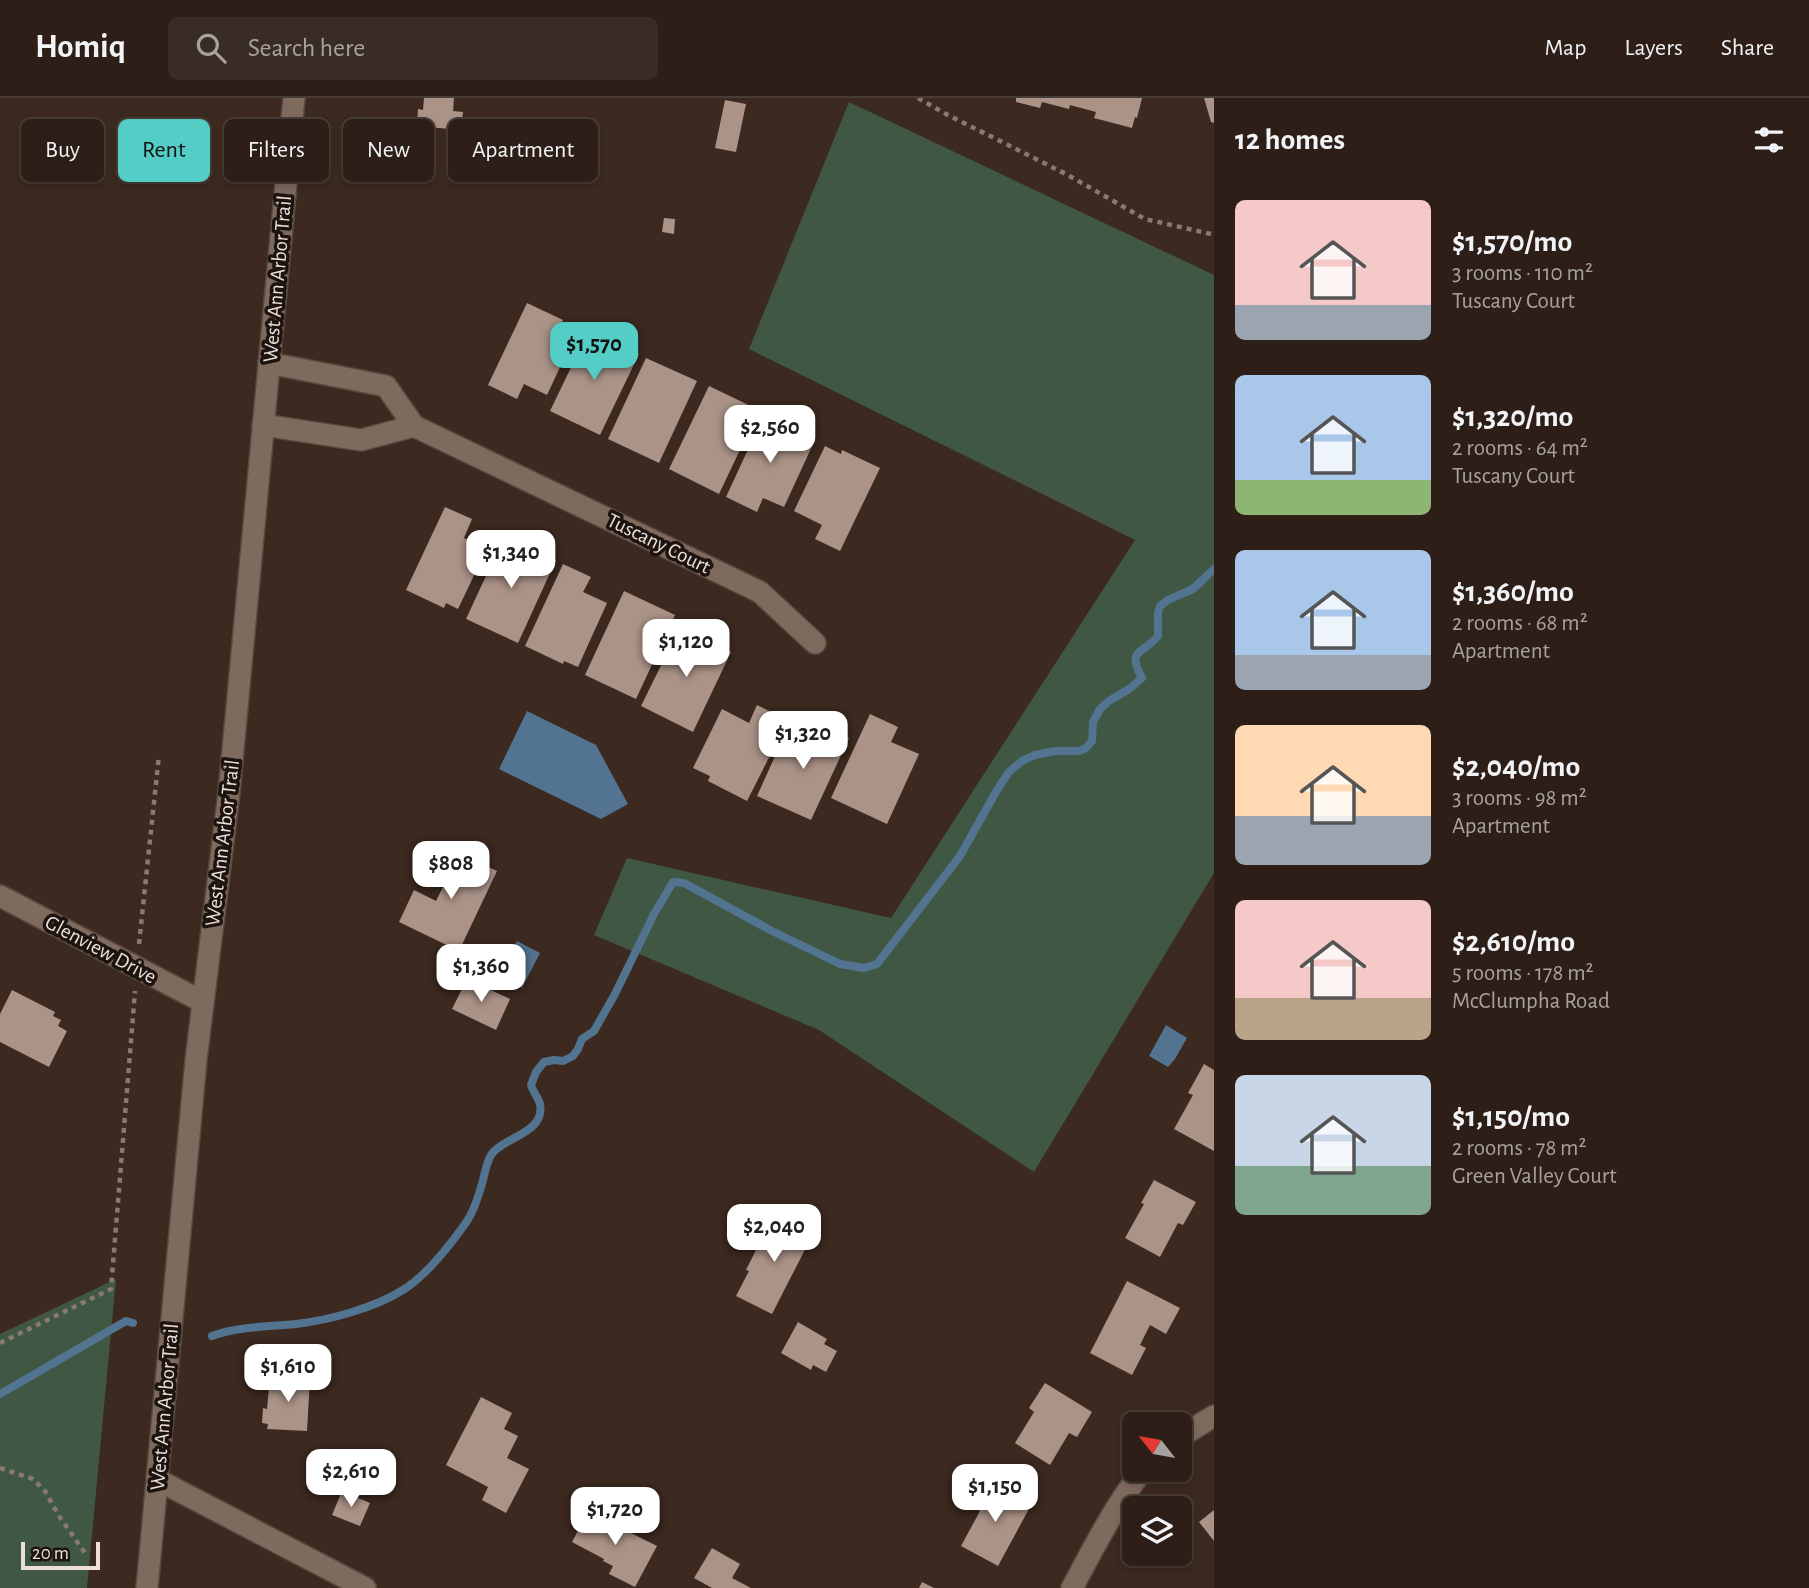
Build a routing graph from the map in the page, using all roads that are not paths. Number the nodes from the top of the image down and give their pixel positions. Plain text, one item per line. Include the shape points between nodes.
1 (294, 98) edge
2 (269, 363) junction
3 (263, 425) junction
4 (414, 426) junction
5 (815, 643) dead end
6 (0, 896) edge
7 (203, 1002) junction
8 (1214, 1416) edge
9 (1192, 1430) edge
10 (158, 1480) junction
11 (1134, 1482) edge
12 (147, 1588) edge
13 (365, 1588) edge
14 (1072, 1588) edge

1 - 2 street, West Ann Arbor Trail
2 - 3 street, West Ann Arbor Trail
2 - 4 street, Tuscany Court via 386,386
3 - 4 street via 361,440
3 - 7 street, West Ann Arbor Trail via 229,793
4 - 5 street, Tuscany Court via 760,592
6 - 7 street, Glenview Drive
7 - 10 street, West Ann Arbor Trail
8 - 9 street
10 - 12 street, West Ann Arbor Trail
10 - 13 street
11 - 14 street via 1105,1524

